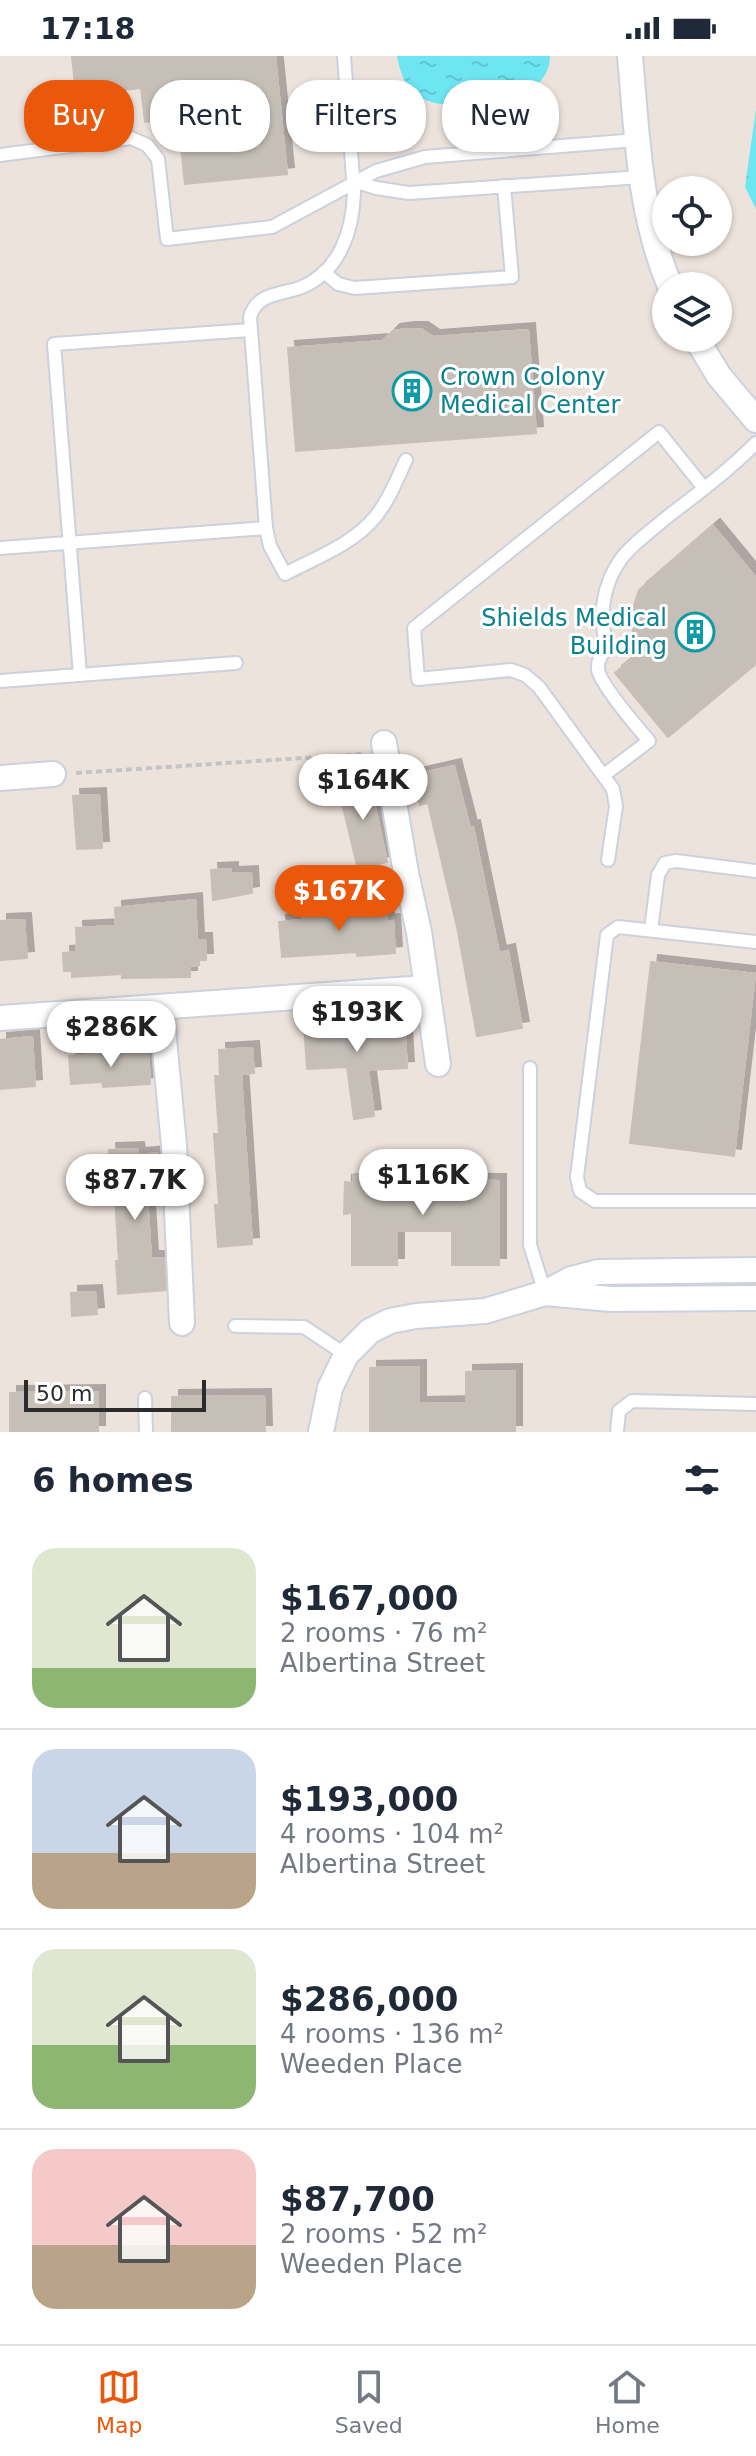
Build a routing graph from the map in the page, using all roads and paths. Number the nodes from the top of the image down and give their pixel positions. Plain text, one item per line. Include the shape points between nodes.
1 (344, 56) edge
2 (630, 56) edge
3 (637, 140) junction
4 (0, 155) edge
5 (641, 177) junction
6 (354, 181) junction
7 (504, 186) junction
8 (324, 272) junction
9 (665, 272) edge
10 (250, 330) junction
11 (704, 352) edge
12 (756, 420) edge
13 (756, 443) edge
14 (406, 460) dead end
15 (704, 488) junction
16 (266, 528) junction
17 (69, 543) junction
18 (0, 548) edge
19 (236, 663) dead end
20 (80, 675) junction
21 (0, 681) edge
22 (384, 748) joint
23 (53, 774) joint
24 (604, 775) junction
25 (0, 778) edge
26 (608, 860) dead end
27 (756, 871) edge
28 (651, 930) junction
29 (756, 942) edge
30 (425, 988) junction
31 (161, 1008) junction
32 (0, 1018) edge
33 (438, 1064) dead end
34 (530, 1068) dead end
35 (756, 1201) edge
36 (756, 1270) edge
37 (545, 1293) junction
38 (756, 1298) edge
39 (182, 1323) dead end
40 (235, 1326) dead end
41 (346, 1355) junction
42 (145, 1398) dead end
43 (756, 1404) edge
44 (146, 1432) edge
45 (321, 1432) edge
46 (617, 1432) edge

1 - 6 lane
2 - 3 street
3 - 5 street
3 - 6 lane via 425,157
4 - 6 lane via 126,138 144,143 159,163 167,239 272,227
5 - 7 lane
5 - 9 street
6 - 7 lane via 409,193
6 - 8 lane via 344,244
7 - 8 lane via 512,277 363,288 343,287
8 - 10 lane via 259,301 251,311
10 - 16 lane
10 - 17 lane via 54,344
11 - 12 street
13 - 15 lane
14 - 16 lane via 369,524 285,574
15 - 24 lane via 637,542 615,569 605,595 602,615 608,647 598,662 599,675 649,741
15 - 24 lane via 659,432 414,628 418,679 493,670 525,675
16 - 17 lane
17 - 18 lane
17 - 20 lane
19 - 20 lane
20 - 21 lane
22 - 23 path
22 - 30 street
23 - 25 street
24 - 26 lane via 616,798
27 - 28 lane via 665,863 658,875
28 - 29 lane
28 - 35 lane via 618,927 605,938 578,1187 595,1201
30 - 31 street
30 - 33 street
31 - 32 street
31 - 39 street
34 - 37 lane via 530,1245
36 - 37 street via 609,1271 571,1279
37 - 38 street via 611,1299
37 - 41 street via 485,1311 390,1321 370,1331
40 - 41 lane via 304,1327
41 - 45 street via 330,1388
42 - 44 lane
43 - 46 lane via 632,1401 619,1411

